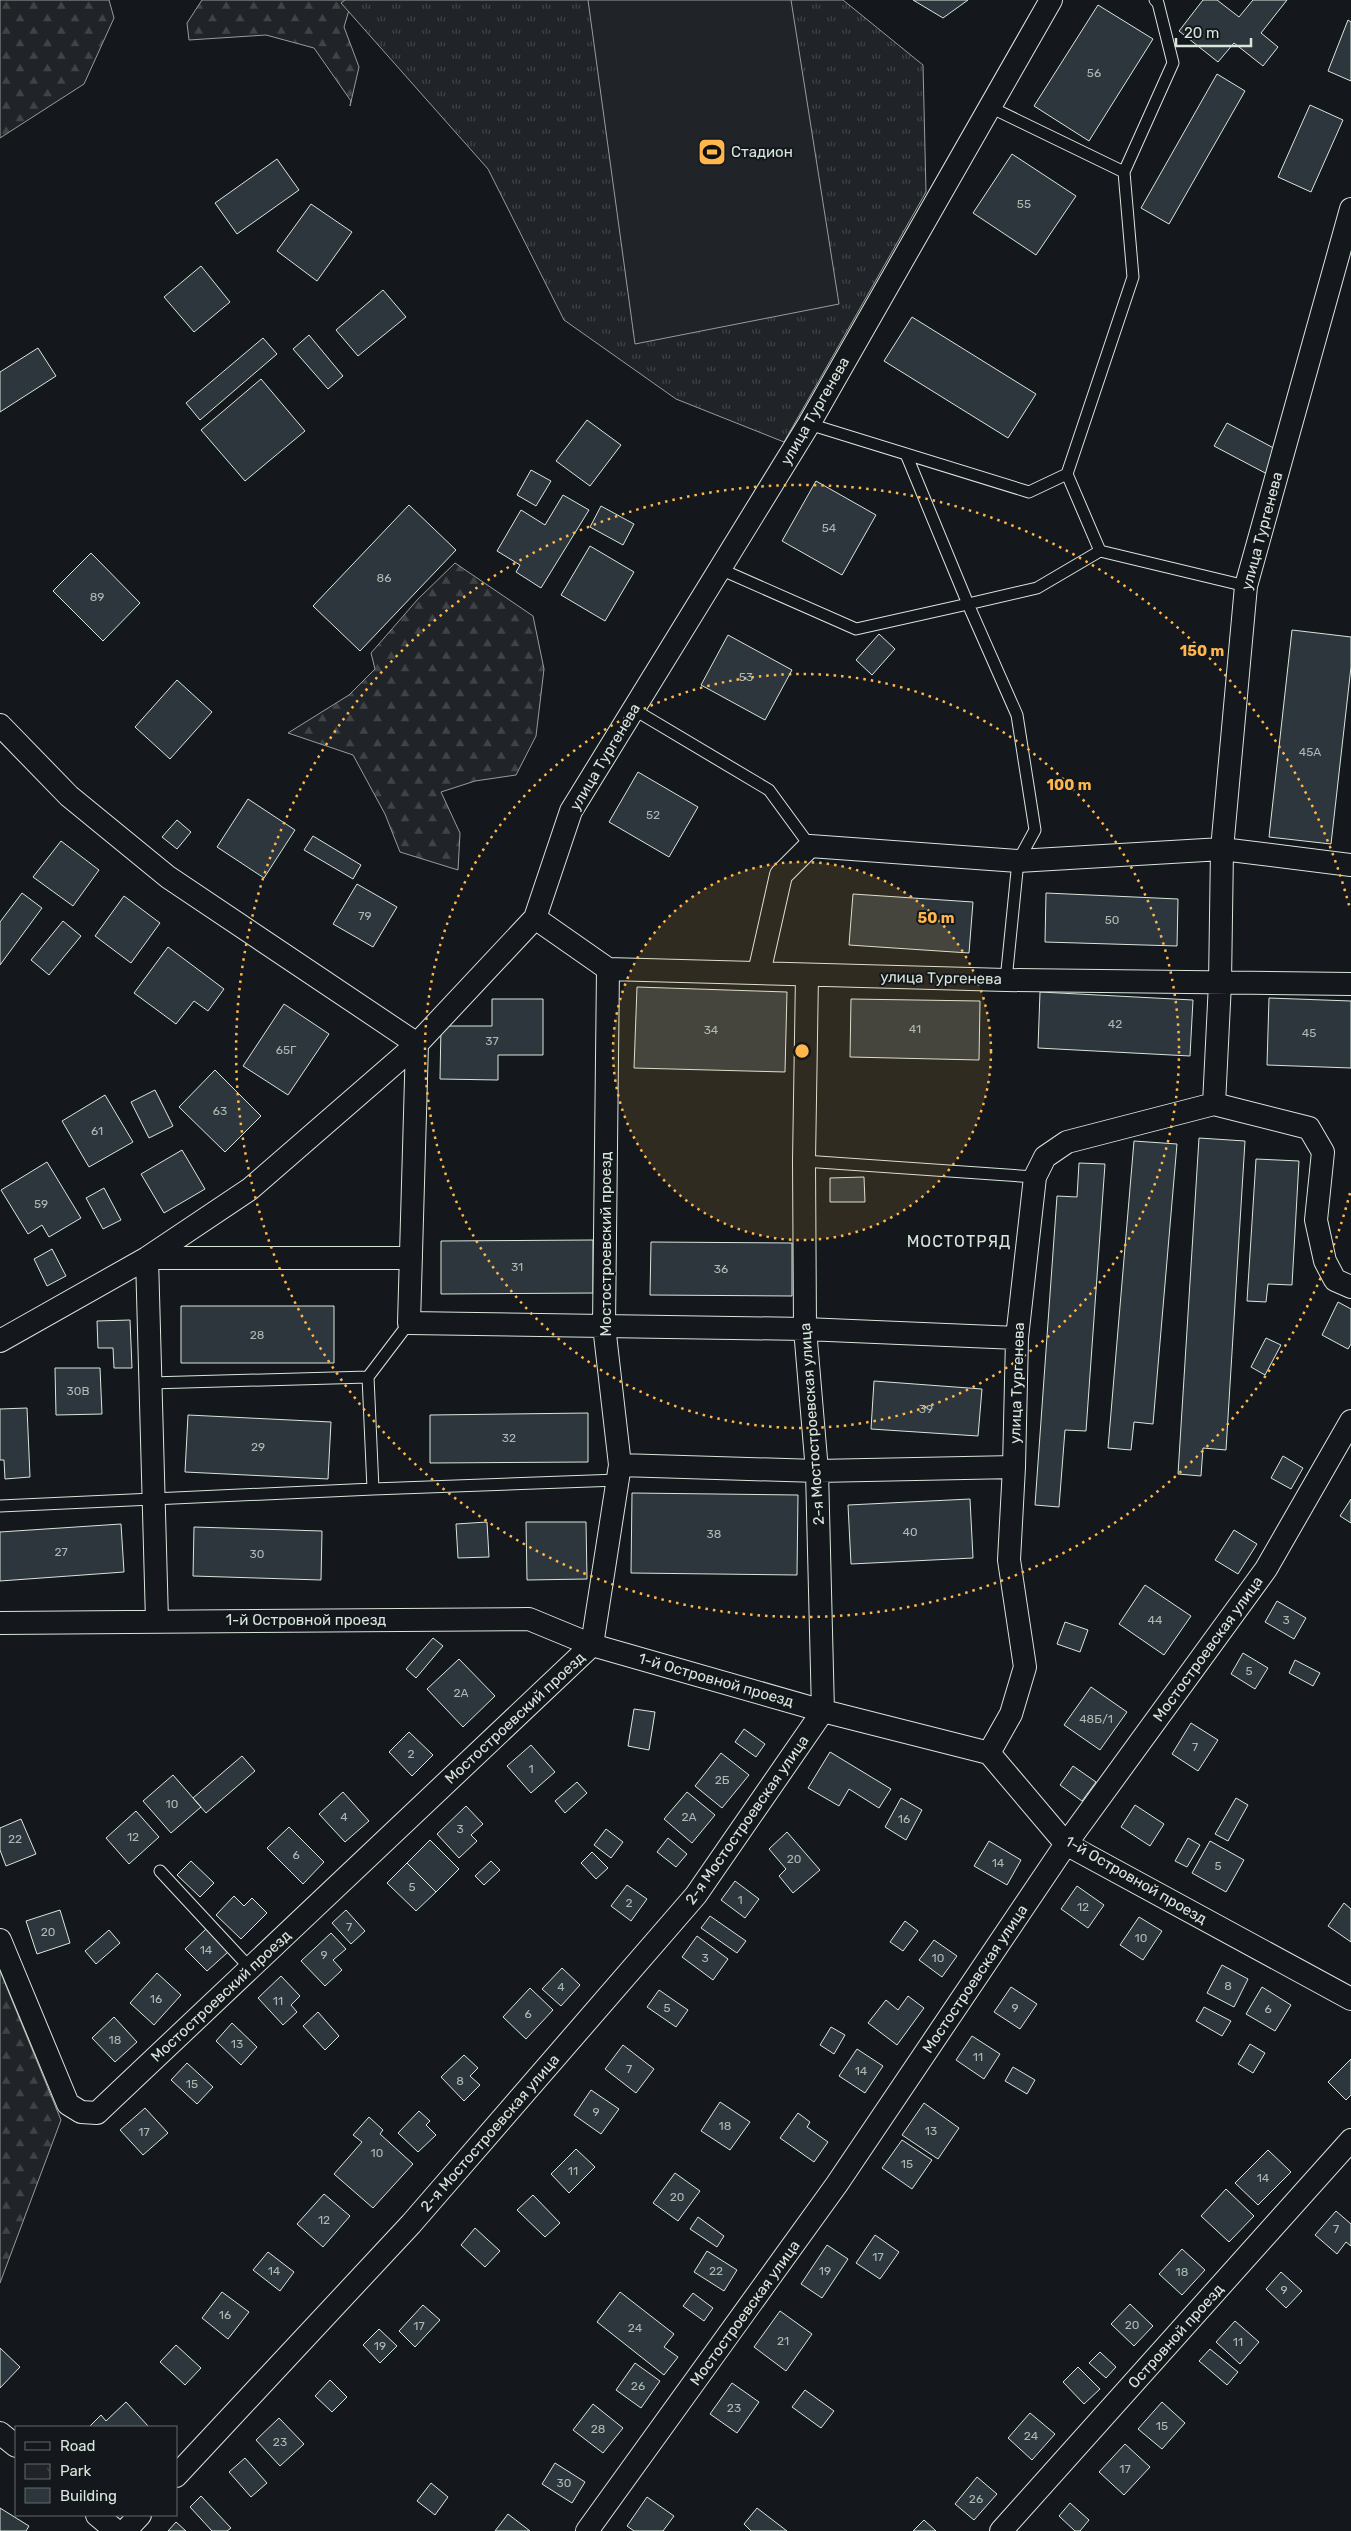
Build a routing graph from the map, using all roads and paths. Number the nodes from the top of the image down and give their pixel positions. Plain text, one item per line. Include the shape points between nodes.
1 (1051, 0) edge
2 (1155, 0) edge
3 (990, 107) junction
4 (1124, 172) junction
5 (1351, 209) edge
6 (809, 424) junction
7 (906, 454) junction
8 (1067, 474) junction
9 (1100, 551) junction
10 (720, 569) junction
11 (1246, 586) junction
12 (968, 604) junction
13 (633, 710) junction
14 (0, 725) edge
15 (810, 846) junction
16 (1222, 849) junction
17 (1018, 861) junction
18 (1351, 866) edge
19 (535, 918) junction
20 (608, 969) junction
21 (759, 973) junction
22 (808, 974) junction
23 (1006, 980) junction
24 (1220, 982) junction
25 (1351, 984) edge
26 (417, 1044) junction
27 (1214, 1104) junction
28 (804, 1161) junction
29 (1035, 1177) junction
30 (147, 1258) junction
31 (411, 1258) junction
32 (1351, 1287) edge
33 (409, 1323) junction
34 (604, 1326) junction
35 (805, 1329) junction
36 (1017, 1338) junction
37 (0, 1341) edge
38 (368, 1377) junction
39 (150, 1383) junction
40 (1351, 1421) edge
41 (1014, 1467) junction
42 (817, 1471) junction
43 (619, 1472) junction
44 (373, 1489) junction
45 (152, 1499) junction
46 (0, 1506) edge
47 (157, 1621) junction
48 (0, 1623) edge
49 (592, 1645) junction
50 (823, 1711) junction
51 (989, 1753) junction
52 (1066, 1844) junction
53 (160, 1871) dead end
54 (0, 1940) edge
55 (250, 1968) junction
56 (1351, 1998) edge
57 (1351, 2140) edge
58 (0, 2433) edge
59 (15, 2445) edge
60 (178, 2474) edge
61 (98, 2516) edge
62 (139, 2516) edge
63 (116, 2531) edge
64 (125, 2531) edge
65 (588, 2531) edge
66 (1001, 2531) edge

1 - 3 street, улица Тургенева
2 - 4 lane via 1173,63
3 - 4 lane
3 - 6 street, улица Тургенева
4 - 8 lane via 1133,277
5 - 11 street, улица Тургенева
6 - 7 lane
6 - 10 street, улица Тургенева
7 - 8 lane via 1029,492
7 - 12 lane
8 - 9 lane
9 - 11 lane
9 - 12 lane via 1037,588
10 - 12 lane via 856,629
10 - 13 street, улица Тургенева
11 - 16 street, улица Тургенева
12 - 17 lane via 1018,715 1035,830
13 - 15 lane via 769,790
13 - 19 street, улица Тургенева via 571,811
14 - 26 street via 69,796 168,878
15 - 17 street
15 - 21 street via 781,875
16 - 17 street
16 - 18 street
16 - 24 street, улица Тургенева
17 - 23 lane
19 - 20 street
19 - 26 street
20 - 21 street, улица Тургенева
20 - 34 street, Мостостроевский проезд
21 - 22 street, улица Тургенева
22 - 23 street, улица Тургенева
22 - 28 street, 2-я Мостостроевская улица
23 - 24 street, улица Тургенева
24 - 25 street, улица Тургенева
24 - 27 street, улица Тургенева
26 - 30 street via 250,1189
26 - 31 street
27 - 29 street, улица Тургенева via 1066,1142 1045,1157
27 - 32 street via 1309,1128 1323,1152 1316,1220 1325,1261 1336,1280
28 - 29 lane
28 - 35 street, 2-я Мостостроевская улица
29 - 36 street, улица Тургенева
30 - 31 street
30 - 37 street
30 - 39 street
31 - 33 street
33 - 34 street
33 - 38 lane
34 - 35 street
34 - 43 street, Мостостроевский проезд
35 - 36 street
35 - 42 street, 2-я Мостостроевская улица
36 - 41 street, улица Тургенева
38 - 39 lane
38 - 44 lane
39 - 45 street
40 - 52 street, Мостостроевская улица via 1266,1569
41 - 42 street
41 - 51 street, улица Тургенева via 1009,1560 1025,1667 1011,1714
42 - 43 street
42 - 50 street, 2-я Мостостроевская улица
43 - 44 lane
43 - 49 street, Мостостроевский проезд
44 - 45 lane
45 - 46 lane
45 - 47 street
47 - 48 street, 1-й Островной проезд
47 - 49 street, 1-й Островной проезд via 529,1619
49 - 50 street, 1-й Островной проезд
49 - 55 street, Мостостроевский проезд
50 - 51 street, 1-й Островной проезд
50 - 60 street, 2-я Мостостроевская улица via 696,1896 411,2224
51 - 52 street, 1-й Островной проезд
52 - 56 street, 1-й Островной проезд
52 - 65 street, Мостостроевская улица via 837,2184
53 - 55 lane
54 - 55 street, Мостостроевский проезд via 68,2104 81,2112 97,2113
57 - 66 street, Островной проезд
58 - 59 street
61 - 63 street
62 - 64 street

